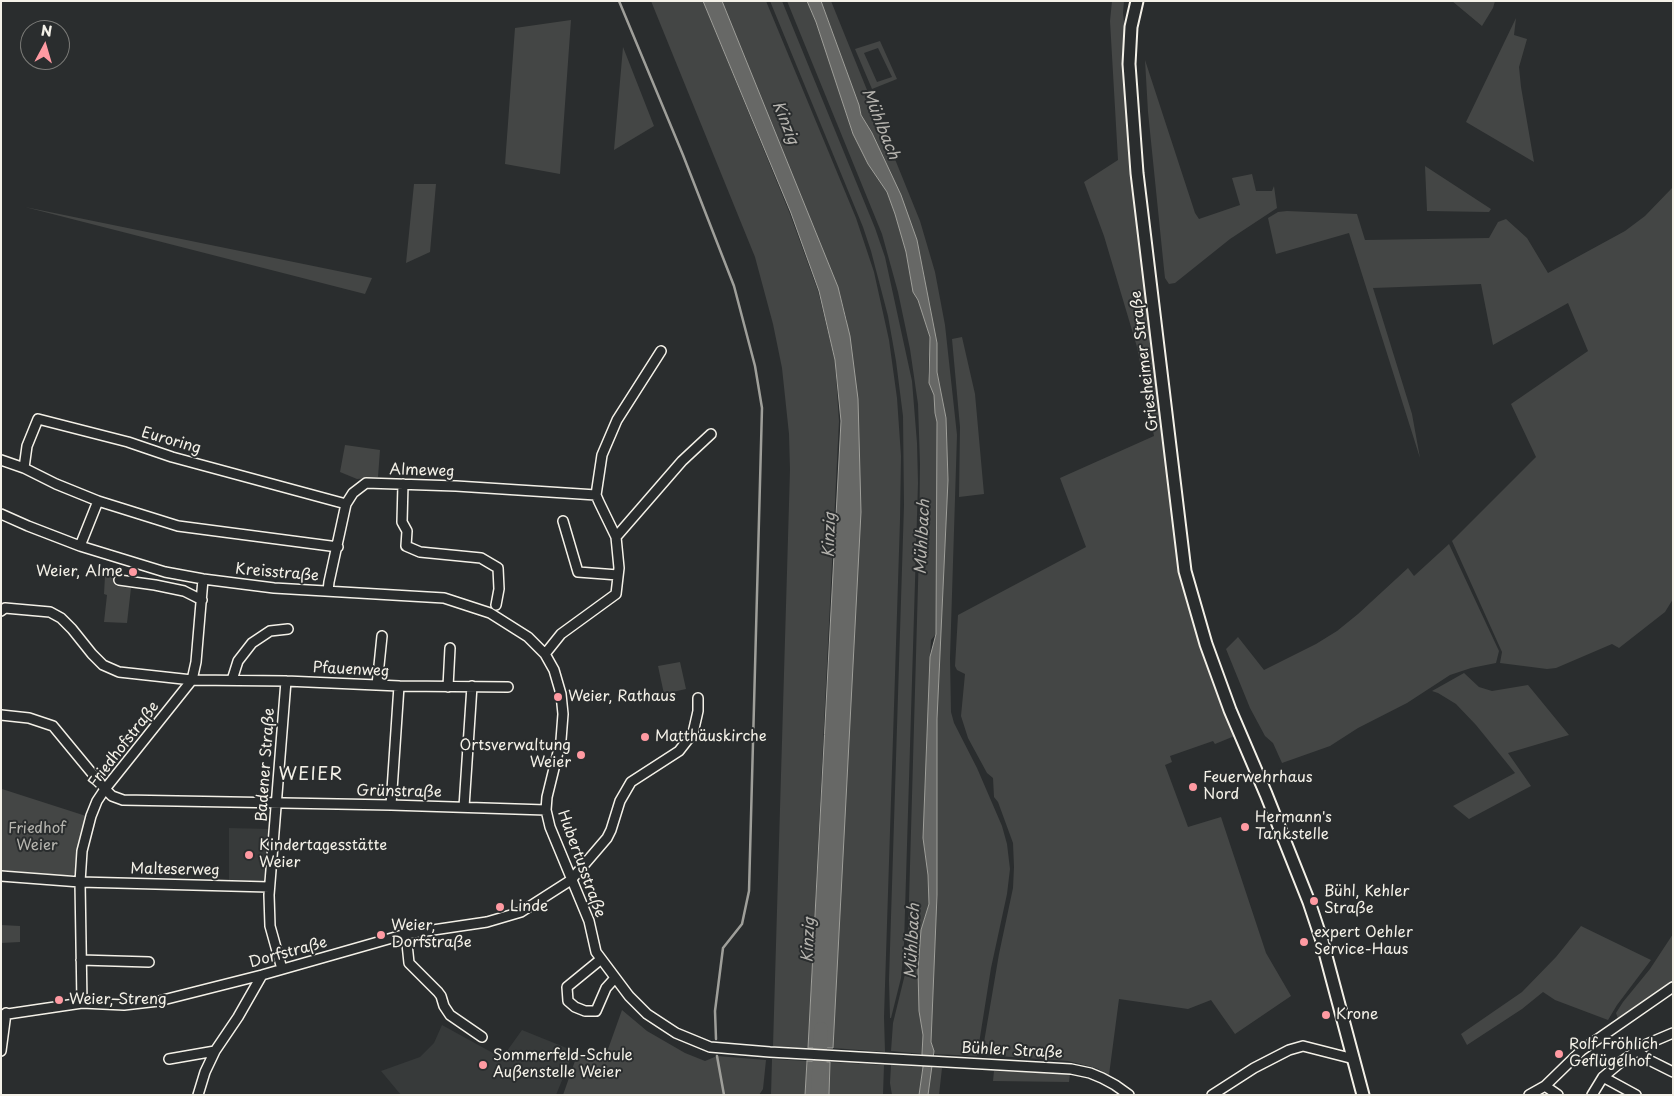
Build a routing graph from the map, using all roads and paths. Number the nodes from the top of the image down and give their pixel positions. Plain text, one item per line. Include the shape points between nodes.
1 (1137, 1) edge
2 (661, 352) dead end
3 (711, 434) dead end
4 (1, 460) edge
5 (24, 468) junction
6 (403, 484) junction
7 (596, 494) junction
8 (98, 501) junction
9 (346, 504) junction
10 (1, 514) edge
11 (563, 521) dead end
12 (616, 537) junction
13 (80, 546) junction
14 (338, 547) junction
15 (618, 575) junction
16 (118, 580) dead end
17 (203, 580) junction
18 (328, 591) junction
19 (202, 600) junction
20 (496, 605) dead end
21 (1, 611) edge
22 (288, 628) dead end
23 (382, 636) dead end
24 (450, 648) dead end
25 (545, 654) junction
26 (192, 680) junction
27 (232, 680) junction
28 (286, 681) junction
29 (377, 685) junction
30 (399, 686) junction
31 (472, 686) junction
32 (448, 687) junction
33 (508, 687) dead end
34 (698, 698) dead end
35 (1, 715) edge
36 (105, 789) junction
37 (277, 803) junction
38 (391, 805) junction
39 (464, 807) junction
40 (546, 810) junction
41 (1, 876) edge
42 (571, 880) junction
43 (80, 882) junction
44 (269, 887) junction
45 (406, 934) junction
46 (81, 960) junction
47 (600, 960) junction
48 (149, 962) dead end
49 (282, 969) junction
50 (262, 975) junction
51 (615, 978) junction
52 (1673, 987) edge
53 (82, 1003) junction
54 (4, 1014) edge
55 (1673, 1033) edge
56 (482, 1037) dead end
57 (1, 1051) edge
58 (215, 1051) junction
59 (1638, 1051) junction
60 (169, 1059) dead end
61 (887, 1059) joint
62 (1354, 1060) junction
63 (1673, 1072) edge
64 (1603, 1077) junction
65 (1545, 1086) junction
66 (198, 1095) edge
67 (1129, 1095) edge
68 (1212, 1095) edge
69 (1363, 1095) edge
70 (1529, 1095) edge
71 (1558, 1095) edge
72 (1592, 1095) edge
73 (1636, 1095) edge

1 - 62 main road, Griesheimer Straße via 1131,27 1129,64 1136,164 1185,571 1206,644 1230,710 1309,902
2 - 7 street via 617,420 602,455
3 - 12 street via 682,460
4 - 5 street
5 - 8 street
5 - 9 street, Euroring via 27,446 38,419
6 - 7 street, Almeweg
6 - 9 street, Almeweg via 366,483 352,493
6 - 20 street via 402,522 407,531 406,546 420,552 481,558 498,568
7 - 12 street
8 - 13 street
8 - 14 street via 178,526
9 - 14 street
10 - 13 street, Kreisstraße
11 - 15 street via 578,572
12 - 15 street
13 - 17 street, Kreisstraße
14 - 18 street
15 - 25 street via 616,594 561,634
16 - 19 street via 184,591
17 - 18 street, Kreisstraße
17 - 19 street, Friedhofstraße
18 - 25 street, Kreisstraße via 444,598 490,613 528,637
19 - 26 street, Friedhofstraße
21 - 26 street, Pfauenweg via 5,608 50,612 72,629 103,665 119,672
22 - 27 street via 270,631 252,643 238,661
23 - 29 street
24 - 32 street
25 - 40 street, Hubertusstraße via 557,679 563,714 561,740
26 - 27 street, Pfauenweg
26 - 36 street, Friedhofstraße
27 - 28 street, Pfauenweg
28 - 29 street, Pfauenweg
28 - 37 street, Badener Straße
29 - 30 street, Pfauenweg
30 - 32 street, Pfauenweg
30 - 38 street
31 - 32 street, Pfauenweg
31 - 33 street, Pfauenweg
31 - 39 street
34 - 42 street, Dorfstraße via 693,733 680,751 631,782 620,801 607,838
35 - 36 street via 34,719 53,726
36 - 37 street, Grünstraße via 123,800
36 - 43 street, Friedhofstraße via 91,816 82,852
37 - 38 street, Grünstraße
37 - 44 street, Badener Straße
38 - 39 street, Grünstraße
39 - 40 street, Grünstraße
40 - 42 street, Hubertusstraße
41 - 43 street, Malteserweg
42 - 45 street, Dorfstraße via 521,912
42 - 47 street, Hubertusstraße via 589,921
43 - 44 street, Malteserweg
43 - 46 street, Friedhofstraße
44 - 49 street, Badener Straße via 270,926
45 - 49 street, Dorfstraße
45 - 56 street via 409,964 438,992 450,1015
46 - 48 street
46 - 53 street, Friedhofstraße
47 - 51 street, Hubertusstraße
47 - 51 street via 567,987 568,1001 585,1011 596,1011 606,988
49 - 50 street, Dorfstraße
50 - 53 street, Dorfstraße via 159,1001 124,1005
50 - 58 street
51 - 61 street, Hubertusstraße via 647,1014 676,1033 710,1046
52 - 65 street via 1582,1050
53 - 54 street, Dorfstraße
54 - 57 street
55 - 59 street
58 - 60 street
58 - 66 street
59 - 63 street
59 - 64 street
61 - 67 street, Bühler Straße via 1071,1069 1102,1078
62 - 68 street via 1303,1046 1254,1068
62 - 69 main road, Griesheimer Straße
64 - 72 street
64 - 73 street
65 - 70 street
65 - 71 street

